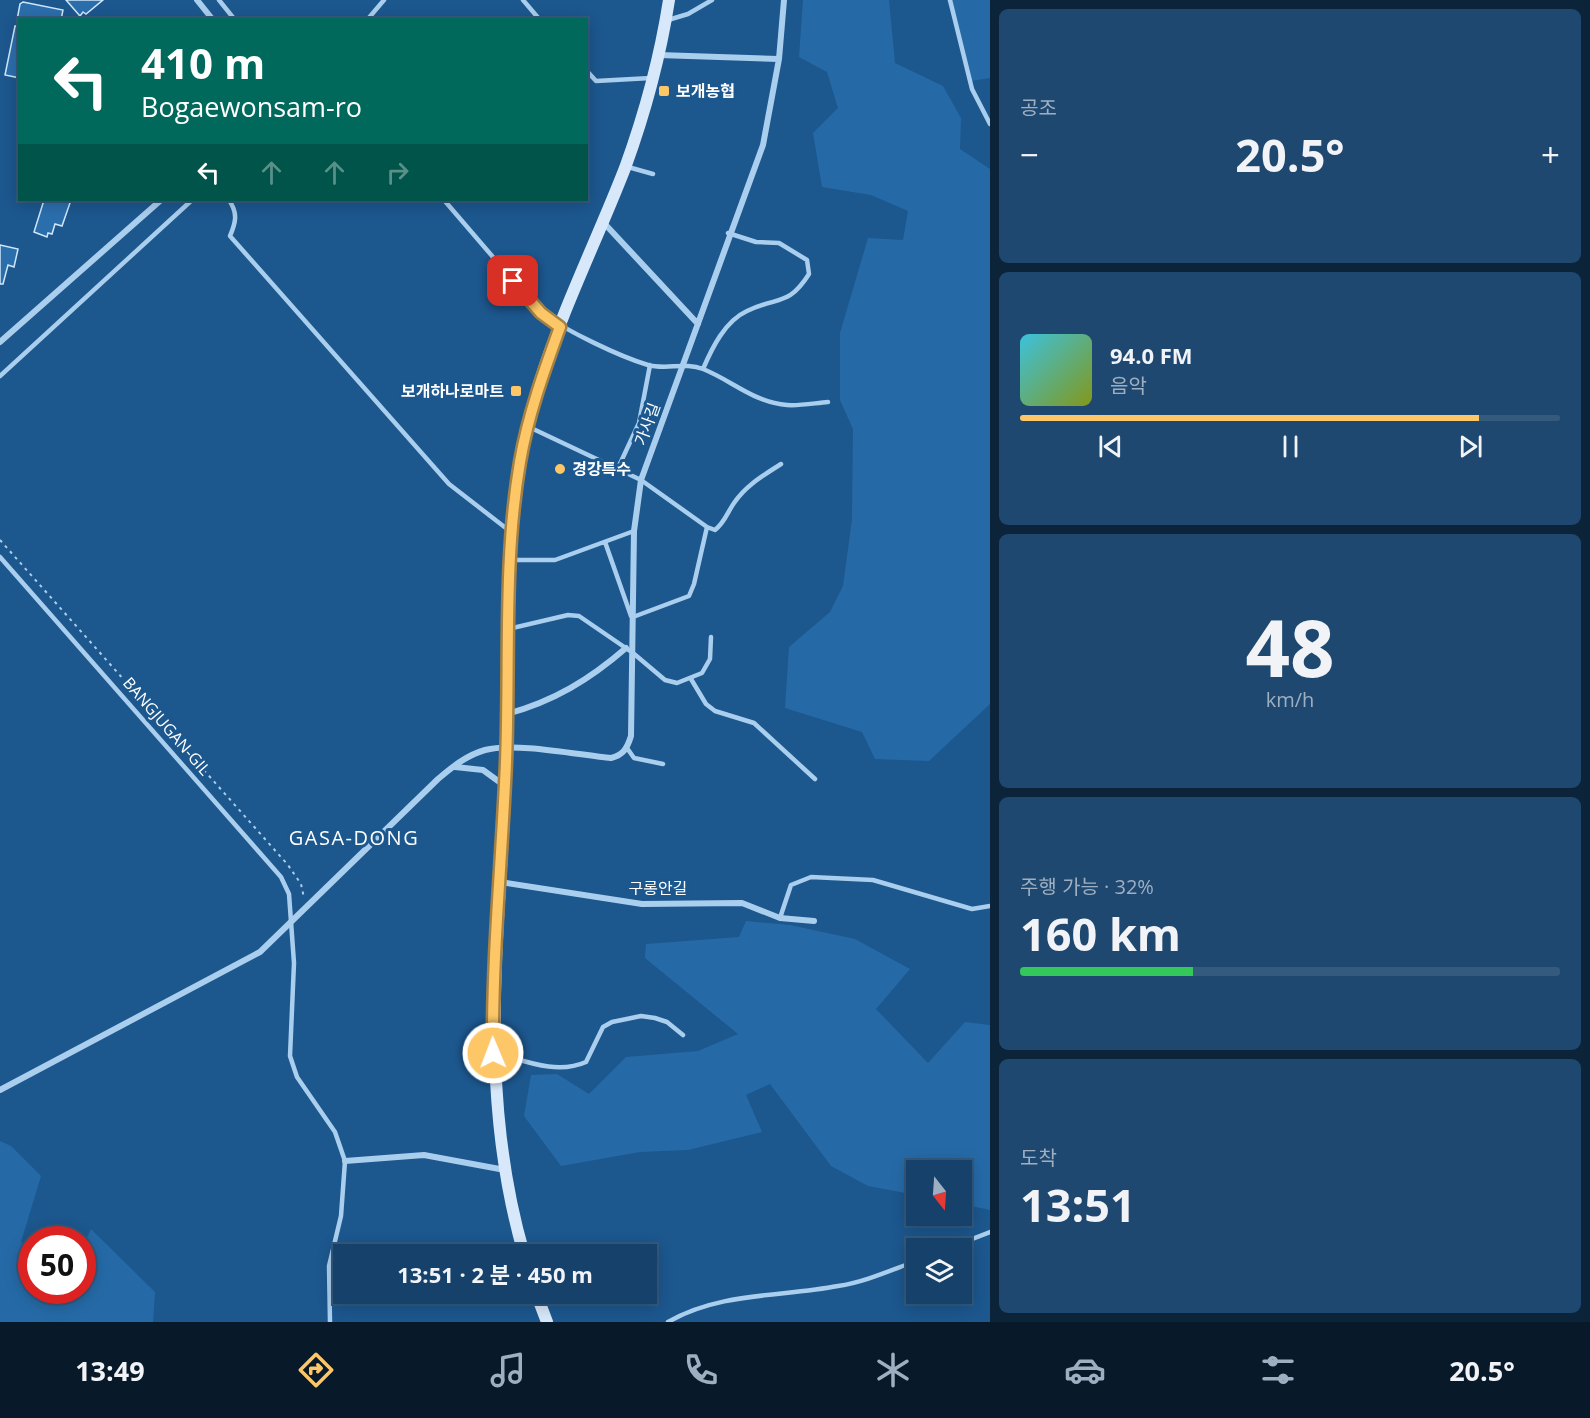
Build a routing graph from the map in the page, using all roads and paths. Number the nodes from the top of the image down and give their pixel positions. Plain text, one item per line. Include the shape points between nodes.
1 (197, 0) edge
2 (219, 0) edge
3 (384, 0) edge
4 (523, 0) edge
5 (669, 0) edge
6 (712, 0) edge
7 (784, 0) edge
8 (950, 0) edge
9 (211, 18) edge
10 (233, 18) edge
11 (369, 18) edge
12 (538, 18) edge
13 (666, 21) junction
14 (659, 56) junction
15 (779, 59) junction
16 (588, 72) edge
17 (653, 78) junction
18 (990, 124) edge
19 (625, 166) junction
20 (653, 174) dead end
21 (160, 201) edge
22 (191, 201) edge
23 (231, 201) edge
24 (445, 201) edge
25 (603, 222) junction
26 (729, 233) junction
27 (698, 324) junction
28 (560, 327) junction
29 (0, 342) edge
30 (683, 365) junction
31 (650, 366) junction
32 (703, 369) junction
33 (0, 376) edge
34 (828, 402) dead end
35 (528, 427) junction
36 (782, 464) dead end
37 (618, 468) junction
38 (641, 480) junction
39 (706, 527) junction
40 (634, 531) junction
41 (511, 532) junction
42 (0, 540) edge
43 (605, 542) junction
44 (0, 557) edge
45 (510, 560) junction
46 (633, 619) junction
47 (508, 629) junction
48 (711, 637) dead end
49 (626, 648) junction
50 (633, 653) junction
51 (691, 680) junction
52 (507, 714) junction
53 (507, 748) junction
54 (627, 748) junction
55 (663, 764) dead end
56 (453, 766) junction
57 (815, 779) dead end
58 (505, 787) junction
59 (500, 882) junction
60 (306, 906) junction
61 (990, 906) edge
62 (780, 918) junction
63 (814, 921) dead end
64 (292, 923) junction
65 (683, 1035) dead end
66 (493, 1053) junction
67 (0, 1090) edge
68 (345, 1161) junction
69 (506, 1170) junction
70 (990, 1232) edge
71 (972, 1239) edge
72 (522, 1244) edge
73 (906, 1264) edge
74 (541, 1304) edge
75 (330, 1322) edge
76 (547, 1322) edge
77 (668, 1322) edge

1 - 9 street
2 - 10 lane
3 - 11 lane
4 - 12 lane
5 - 13 main road
6 - 13 lane
7 - 15 street, 가사길
8 - 18 lane via 972,89
13 - 14 main road
14 - 15 street
14 - 17 main road
15 - 26 street, 가사길 via 763,145
16 - 17 lane via 596,81
17 - 19 main road
19 - 20 lane
19 - 25 main road
21 - 29 street
22 - 33 lane
23 - 41 lane via 236,209 236,222 230,236 449,484
24 - 28 lane via 541,313
25 - 27 street
25 - 28 main road
26 - 27 street, 가사길
26 - 32 lane via 756,242 779,243 807,260 808,274 790,298 747,310 737,317 714,343
27 - 30 street, 가사길
28 - 31 lane
28 - 35 main road
30 - 31 lane
30 - 32 lane
30 - 38 street, 가사길
31 - 37 lane via 639,423
32 - 34 lane via 771,402
35 - 37 lane
35 - 41 main road
36 - 39 lane via 754,481 734,502 723,524 715,530
37 - 38 lane
38 - 39 lane
38 - 40 street, 가사길
39 - 46 lane via 689,596
40 - 43 lane
40 - 46 street, 가사길
41 - 45 main road
42 - 60 path via 288,865 301,884
43 - 45 lane via 555,560
43 - 46 lane
44 - 64 lane, BANGJUGAN-GIL via 281,877 289,894
45 - 47 main road
46 - 50 street, 가사길
47 - 49 lane via 579,616
47 - 52 main road
48 - 51 lane via 710,659 702,673
49 - 50 lane
49 - 52 street via 578,686 534,707
50 - 51 lane via 665,680
50 - 54 street, 가사길 via 631,736
51 - 57 lane via 706,704 754,723
52 - 53 main road
53 - 54 street via 611,758 620,756
53 - 56 street via 486,750
53 - 58 main road
54 - 55 lane via 634,758
56 - 58 street via 483,770
56 - 60 street
58 - 59 main road
59 - 62 street, 구롱안길 via 642,904 742,903
59 - 66 main road
60 - 64 street
61 - 62 lane via 972,909 873,880 812,877 791,885
62 - 63 street, 구롱안길
64 - 67 street via 246,961
64 - 68 lane, BANGJUGAN-GIL via 290,1056 297,1077 335,1132
65 - 66 lane via 667,1023 641,1016 603,1027 586,1062 574,1067 551,1067
66 - 69 main road
68 - 69 street via 424,1155
68 - 75 lane via 342,1216 329,1266
69 - 72 main road
70 - 71 lane
73 - 77 lane via 840,1286 721,1301
74 - 76 main road

